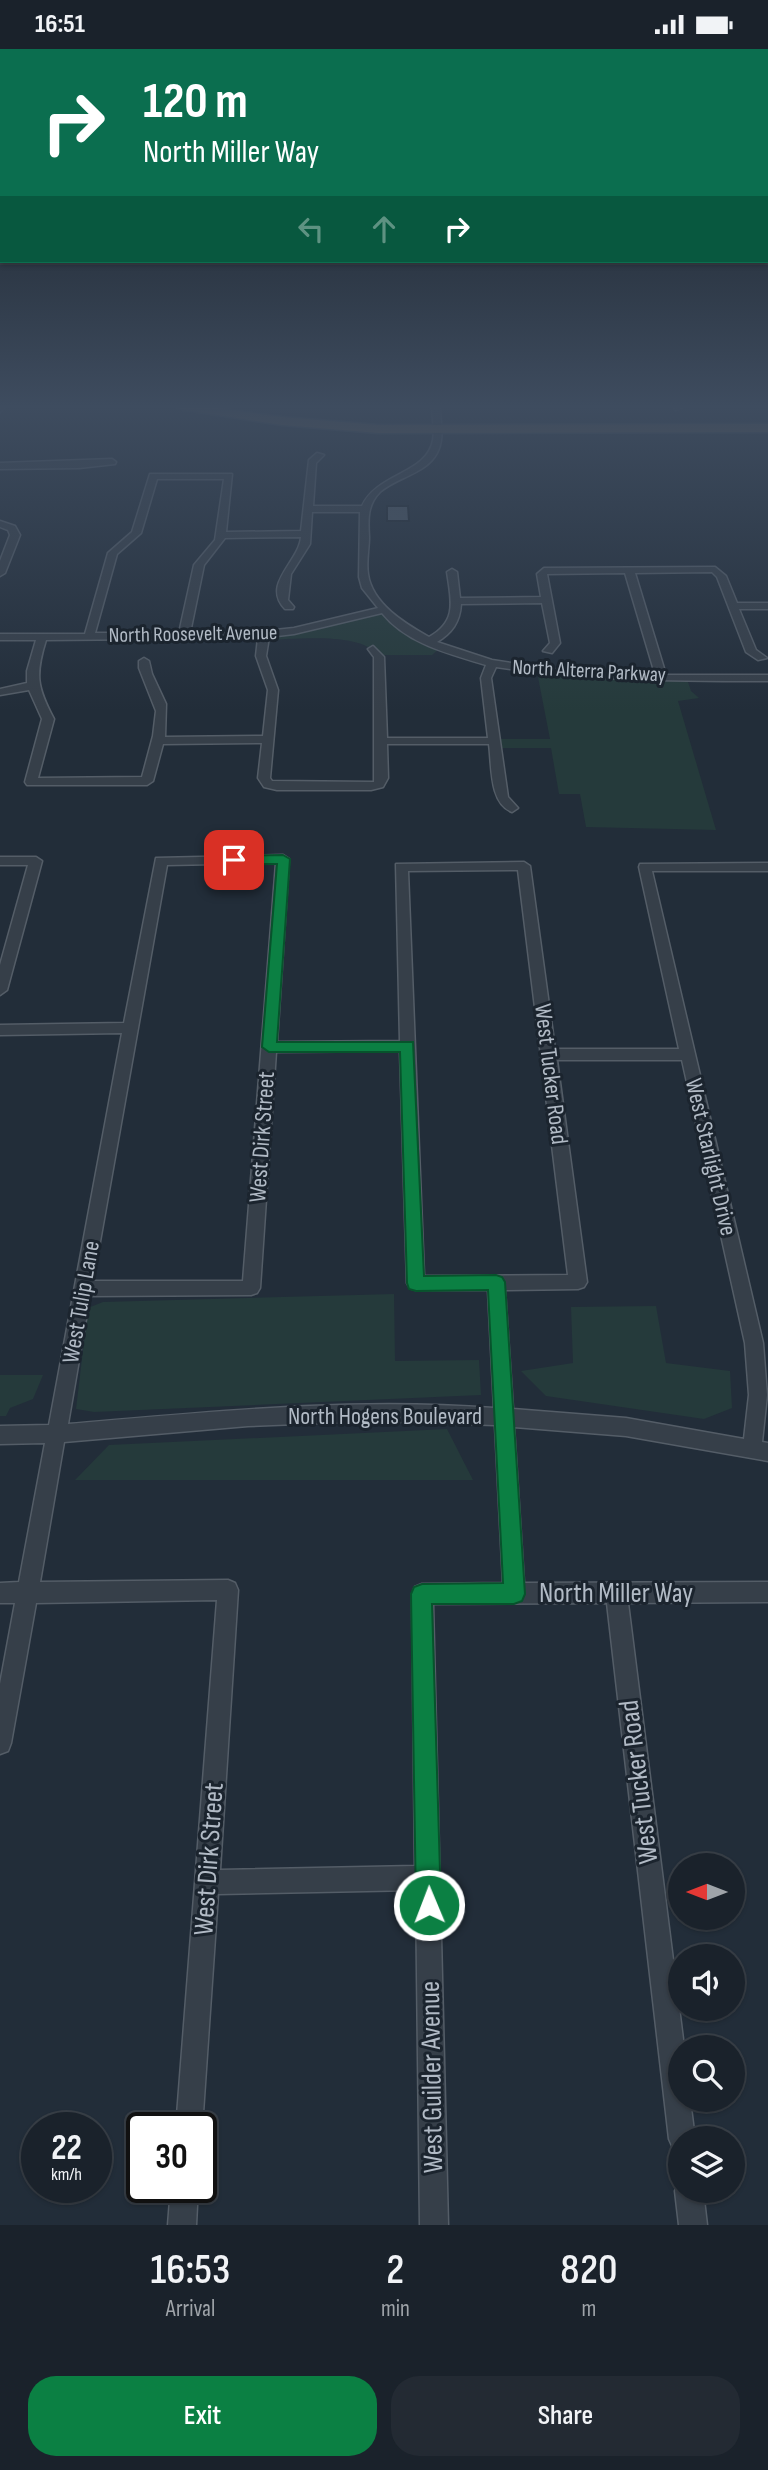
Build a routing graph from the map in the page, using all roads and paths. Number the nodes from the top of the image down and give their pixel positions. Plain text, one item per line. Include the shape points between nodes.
1 (144, 508) edge
2 (225, 508) edge
3 (308, 509) joint
4 (365, 509) joint
5 (4, 525) edge
6 (306, 534) junction
7 (222, 535) junction
8 (629, 569) junction
9 (452, 572) dead end
10 (0, 573) edge
11 (547, 600) junction
12 (455, 601) junction
13 (733, 606) junction
14 (768, 606) edge
15 (289, 607) dead end
16 (383, 610) junction
17 (264, 635) junction
18 (89, 636) junction
19 (184, 636) junction
20 (0, 637) edge
21 (42, 637) junction
22 (429, 642) junction
23 (373, 649) dead end
24 (548, 651) dead end
25 (762, 658) dead end
26 (144, 661) dead end
27 (492, 664) junction
28 (661, 676) junction
29 (768, 678) edge
30 (31, 686) junction
31 (0, 692) edge
32 (268, 739) junction
33 (156, 741) junction
34 (381, 741) junction
35 (495, 741) junction
36 (512, 808) dead end
37 (0, 861) edge
38 (161, 862) joint
39 (768, 867) edge
40 (0, 990) edge
41 (130, 1028) junction
42 (0, 1030) edge
43 (407, 1046) junction
44 (269, 1047) junction
45 (548, 1054) junction
46 (688, 1055) junction
47 (496, 1282) junction
48 (83, 1289) junction
49 (760, 1333) edge
50 (504, 1417) junction
51 (57, 1434) junction
52 (0, 1435) edge
53 (760, 1451) edge
54 (768, 1592) edge
55 (0, 1593) edge
56 (27, 1593) junction
57 (617, 1593) junction
58 (422, 1594) joint
59 (514, 1594) junction
60 (0, 1743) edge
61 (428, 1878) junction
62 (207, 1882) junction
63 (190, 2112) edge
64 (680, 2126) edge
65 (184, 2203) edge
66 (690, 2203) edge
67 (182, 2225) edge
68 (434, 2225) edge
69 (693, 2225) edge

1 - 18 street via 136,533 113,552
2 - 7 street
3 - 4 street
3 - 6 street
4 - 16 street via 364,580
5 - 10 street via 15,535
6 - 7 street
6 - 15 street via 302,553 284,576 283,601
7 - 19 street via 200,565
8 - 11 street via 544,571
8 - 13 street via 716,570
8 - 28 street
9 - 12 street
11 - 12 street
11 - 24 street via 555,643
12 - 22 street via 453,626
13 - 14 street
13 - 25 street via 751,652
16 - 17 street, North Roosevelt Avenue
16 - 22 street, North Alterra Parkway
17 - 19 street, North Roosevelt Avenue
17 - 32 street via 261,656 273,690
18 - 19 street, North Roosevelt Avenue
18 - 21 street, North Roosevelt Avenue
20 - 21 street, North Roosevelt Avenue
21 - 30 street
22 - 27 street, North Alterra Parkway
23 - 34 street via 379,657
26 - 33 street via 144,673 159,695 163,712
27 - 28 street, North Alterra Parkway via 552,673
27 - 35 street via 486,678
28 - 29 street, North Alterra Parkway
30 - 31 street
30 - 33 street via 48,719 31,782 147,781
32 - 33 street
32 - 34 street via 264,778 268,784 371,786 382,778
34 - 35 street
35 - 36 street via 502,798
37 - 40 street via 36,861
38 - 41 street, West Tulip Lane
38 - 44 street, West Dirk Street via 283,859
39 - 46 street, West Starlight Drive via 645,867
41 - 42 street
41 - 48 street, West Tulip Lane
43 - 44 street
43 - 45 street, West Tucker Road via 401,867 524,866
43 - 47 street via 416,1283
44 - 48 street, West Dirk Street via 251,1288
45 - 46 street
45 - 47 street, West Tucker Road via 578,1282
46 - 49 street, West Starlight Drive
47 - 50 street
48 - 51 street, West Tulip Lane
49 - 53 street, West Starlight Drive
50 - 51 street, North Hogens Boulevard via 373,1412 248,1417
50 - 53 street, North Hogens Boulevard via 626,1427
50 - 59 street
51 - 52 street, North Hogens Boulevard
51 - 56 street, West Tulip Lane
54 - 57 street, North Miller Way
55 - 56 street
56 - 60 street, West Tulip Lane
56 - 62 street, West Dirk Street via 228,1590
57 - 59 street, North Miller Way
57 - 64 street, West Tucker Road
58 - 59 street, North Miller Way
58 - 61 street, West Guilder Avenue
61 - 62 street
61 - 68 street, West Guilder Avenue
62 - 63 street, West Dirk Street
65 - 67 street
66 - 69 street

